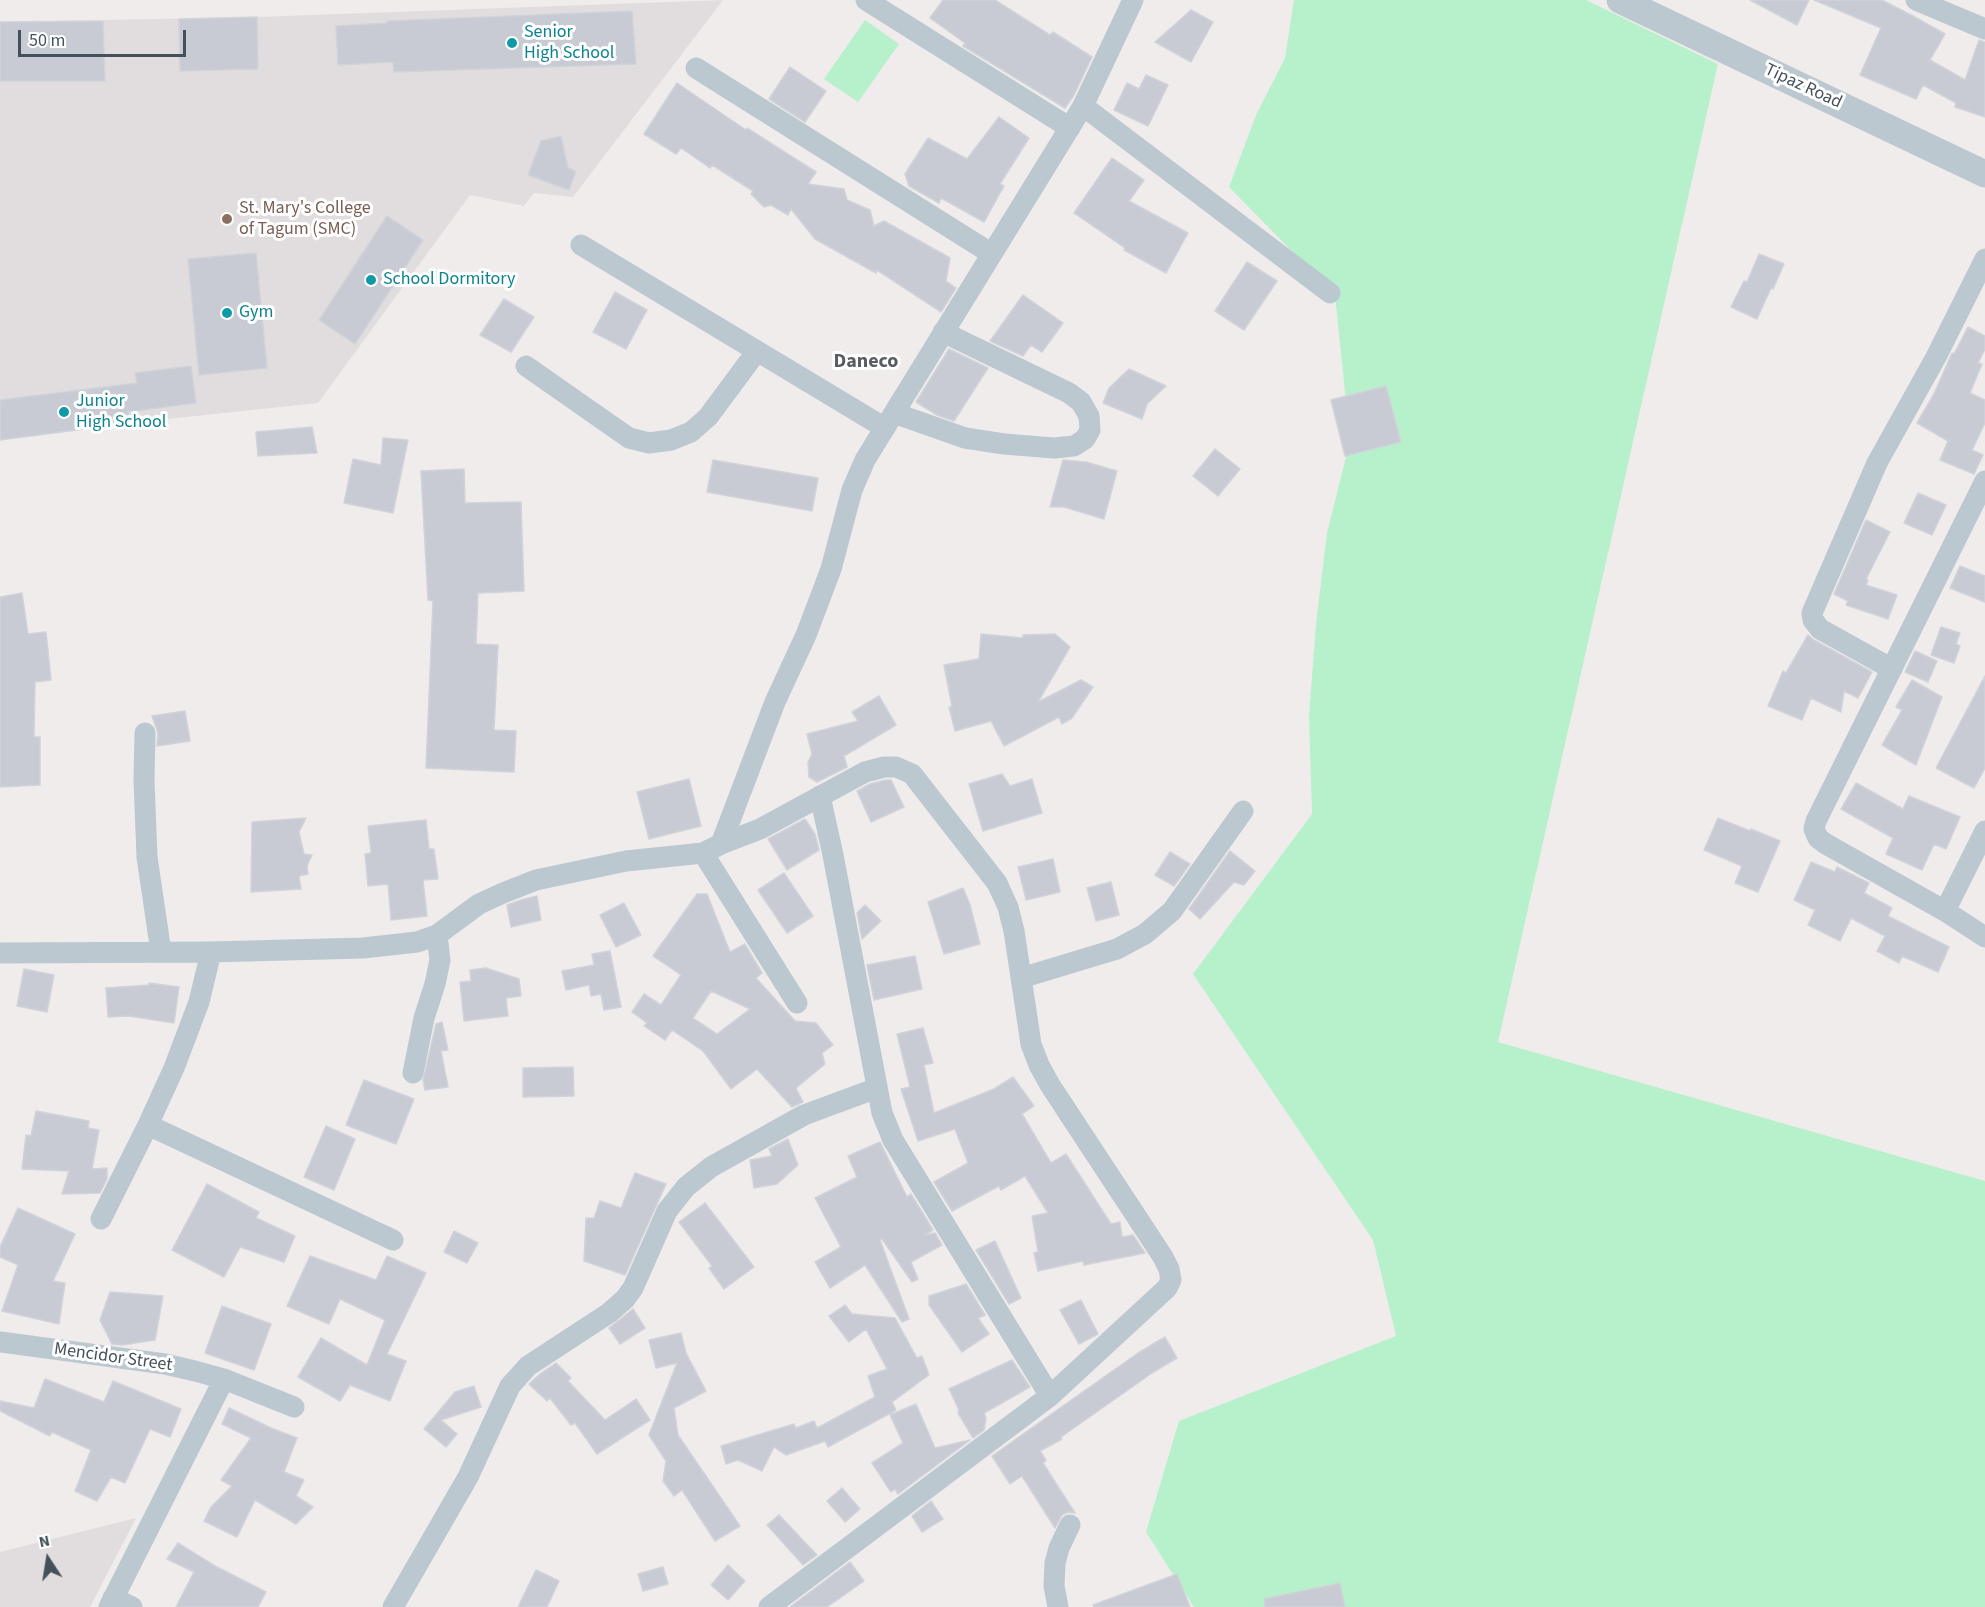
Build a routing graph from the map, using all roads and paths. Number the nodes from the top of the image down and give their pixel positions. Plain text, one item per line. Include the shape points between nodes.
1 (866, 0) edge
2 (1133, 0) edge
3 (1620, 0) edge
4 (1916, 0) edge
5 (1653, 7) edge
6 (1985, 29) edge
7 (696, 68) dead end
8 (1083, 106) junction
9 (1070, 128) junction
10 (1985, 174) edge
11 (581, 245) dead end
12 (992, 254) junction
13 (1985, 259) edge
14 (1330, 293) dead end
15 (943, 332) junction
16 (757, 351) junction
17 (526, 366) dead end
18 (890, 420) junction
19 (1985, 481) edge
20 (1892, 669) junction
21 (145, 733) dead end
22 (820, 796) junction
23 (1243, 811) dead end
24 (1985, 831) edge
25 (712, 848) junction
26 (1945, 911) junction
27 (437, 935) junction
28 (1985, 937) edge
29 (0, 952) edge
30 (161, 952) junction
31 (211, 952) junction
32 (1021, 978) junction
33 (797, 1003) dead end
34 (413, 1073) dead end
35 (877, 1088) junction
36 (148, 1125) junction
37 (100, 1219) dead end
38 (393, 1240) dead end
39 (0, 1342) edge
40 (224, 1379) junction
41 (1050, 1396) junction
42 (294, 1407) dead end
43 (1070, 1525) dead end
44 (118, 1604) edge
45 (393, 1607) edge
46 (769, 1607) edge
47 (1058, 1607) edge

1 - 9 street
2 - 8 street
3 - 5 street, Tipaz Road
4 - 6 street
5 - 10 street, Tipaz Road
7 - 12 street
8 - 9 street
8 - 14 street
9 - 12 street
11 - 16 street
12 - 15 street
13 - 20 street via 1878,463 1812,613 1820,629
15 - 18 street
15 - 18 street via 1081,402 1089,416 1090,430 1085,439 1074,446 1054,448 1005,444
16 - 17 street via 708,417 691,432 649,443 629,438
16 - 18 street
18 - 25 street via 852,490 831,569 806,635
19 - 20 street
20 - 26 street via 1814,829 1826,844
21 - 30 street via 147,857
22 - 25 street via 760,829
22 - 32 street via 884,767 912,774 997,883 1008,907
22 - 35 street
23 - 32 street via 1172,911 1145,934 1117,949
24 - 26 street
25 - 27 street via 536,880 479,904
25 - 33 street
26 - 28 street
27 - 31 street via 417,942 363,948
27 - 34 street via 440,960
29 - 30 street
30 - 31 street
31 - 36 street via 199,1002
32 - 41 street via 1031,1044 1039,1065 1163,1257 1170,1280 1167,1288
35 - 41 street via 893,1140
35 - 45 street via 804,1115 711,1167 686,1187 667,1211 625,1299 528,1366 510,1386 468,1477
36 - 37 street
36 - 38 street
39 - 40 street, Mencidor Street via 165,1364
40 - 42 street, Mencidor Street
40 - 44 street
41 - 46 street
43 - 47 street via 1055,1563

